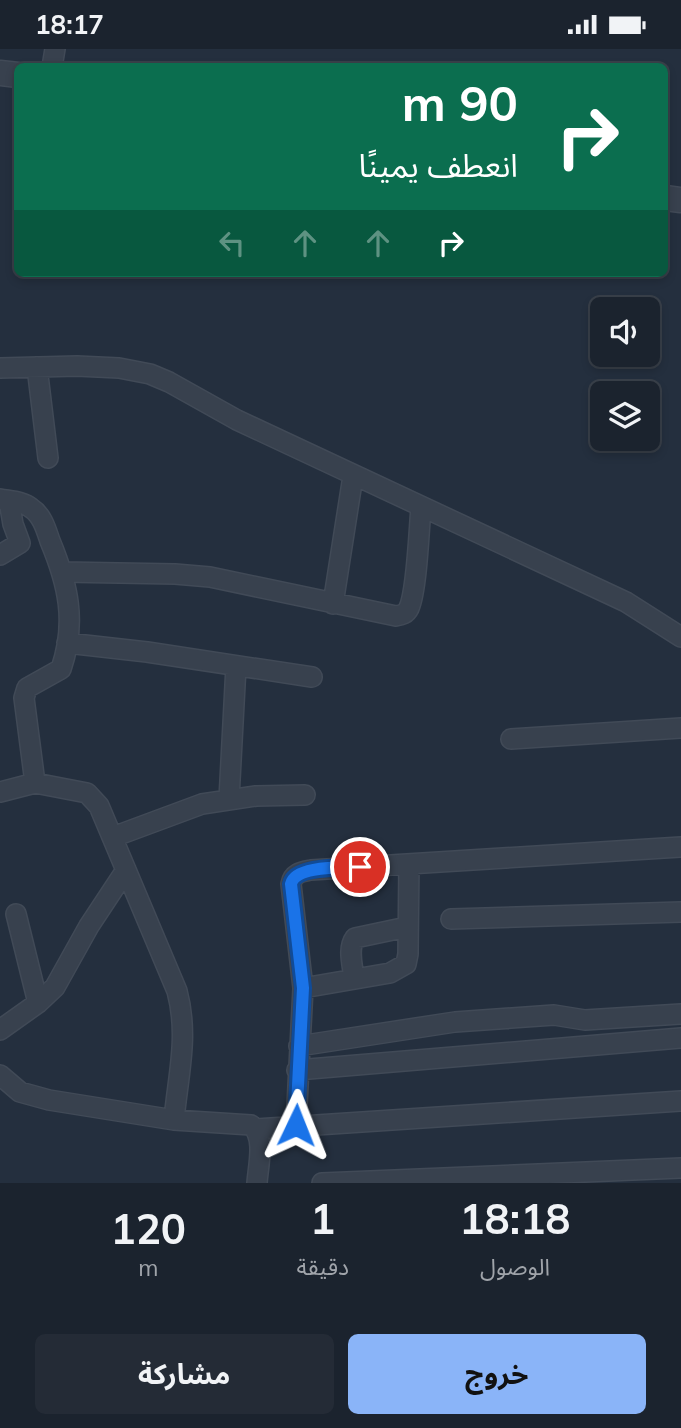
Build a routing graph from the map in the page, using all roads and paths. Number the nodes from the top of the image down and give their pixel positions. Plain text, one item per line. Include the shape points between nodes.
1 (37, 367) junction
2 (0, 368) edge
3 (48, 458) dead end
4 (353, 476) junction
5 (5, 500) edge
6 (421, 507) junction
7 (0, 555) edge
8 (63, 572) junction
9 (333, 604) junction
10 (681, 636) edge
11 (67, 643) junction
12 (236, 666) junction
13 (312, 677) dead end
14 (681, 728) edge
15 (511, 739) dead end
16 (35, 783) junction
17 (0, 792) edge
18 (305, 795) dead end
19 (229, 799) junction
20 (113, 837) junction
21 (681, 847) edge
22 (409, 864) junction
23 (126, 870) junction
24 (681, 912) edge
25 (16, 913) dead end
26 (451, 919) dead end
27 (407, 927) junction
28 (355, 979) junction
29 (303, 988) junction
30 (38, 1003) junction
31 (681, 1014) edge
32 (569, 1017) junction
33 (0, 1030) edge
34 (681, 1038) edge
35 (299, 1046) junction
36 (570, 1047) junction
37 (297, 1070) junction
38 (0, 1075) edge
39 (20, 1092) junction
40 (0, 1101) edge
41 (681, 1101) edge
42 (173, 1120) junction
43 (296, 1125) junction
44 (256, 1129) junction
45 (681, 1168) edge
46 (257, 1183) edge
47 (322, 1183) edge

1 - 2 street
1 - 3 street
1 - 4 street via 119,368 150,374
4 - 6 street
4 - 9 street
5 - 7 street via 20,543
5 - 8 street via 35,511
6 - 9 street via 408,611 396,616
6 - 10 street via 626,602
8 - 9 street via 210,577
8 - 11 street
11 - 12 street
11 - 16 street via 61,669 27,688 24,698
12 - 13 street
12 - 19 street
14 - 15 street
16 - 17 street
16 - 20 street via 87,793 99,806
18 - 19 street
19 - 20 street via 202,804
20 - 23 street
21 - 22 street
22 - 27 street
22 - 29 street via 311,870 292,878
23 - 30 street via 55,987
23 - 42 street via 183,1014
24 - 26 street
25 - 30 street
27 - 28 street via 406,964 390,973
27 - 28 street via 355,938 351,949
28 - 29 street
29 - 35 street
30 - 33 street
31 - 32 street
32 - 35 street via 456,1022
32 - 36 street
34 - 36 street
35 - 37 street
36 - 37 street
37 - 43 street
38 - 39 street
39 - 40 street
39 - 42 street
41 - 43 street
42 - 44 street via 245,1124
43 - 44 street
44 - 46 street via 260,1142
45 - 47 street

